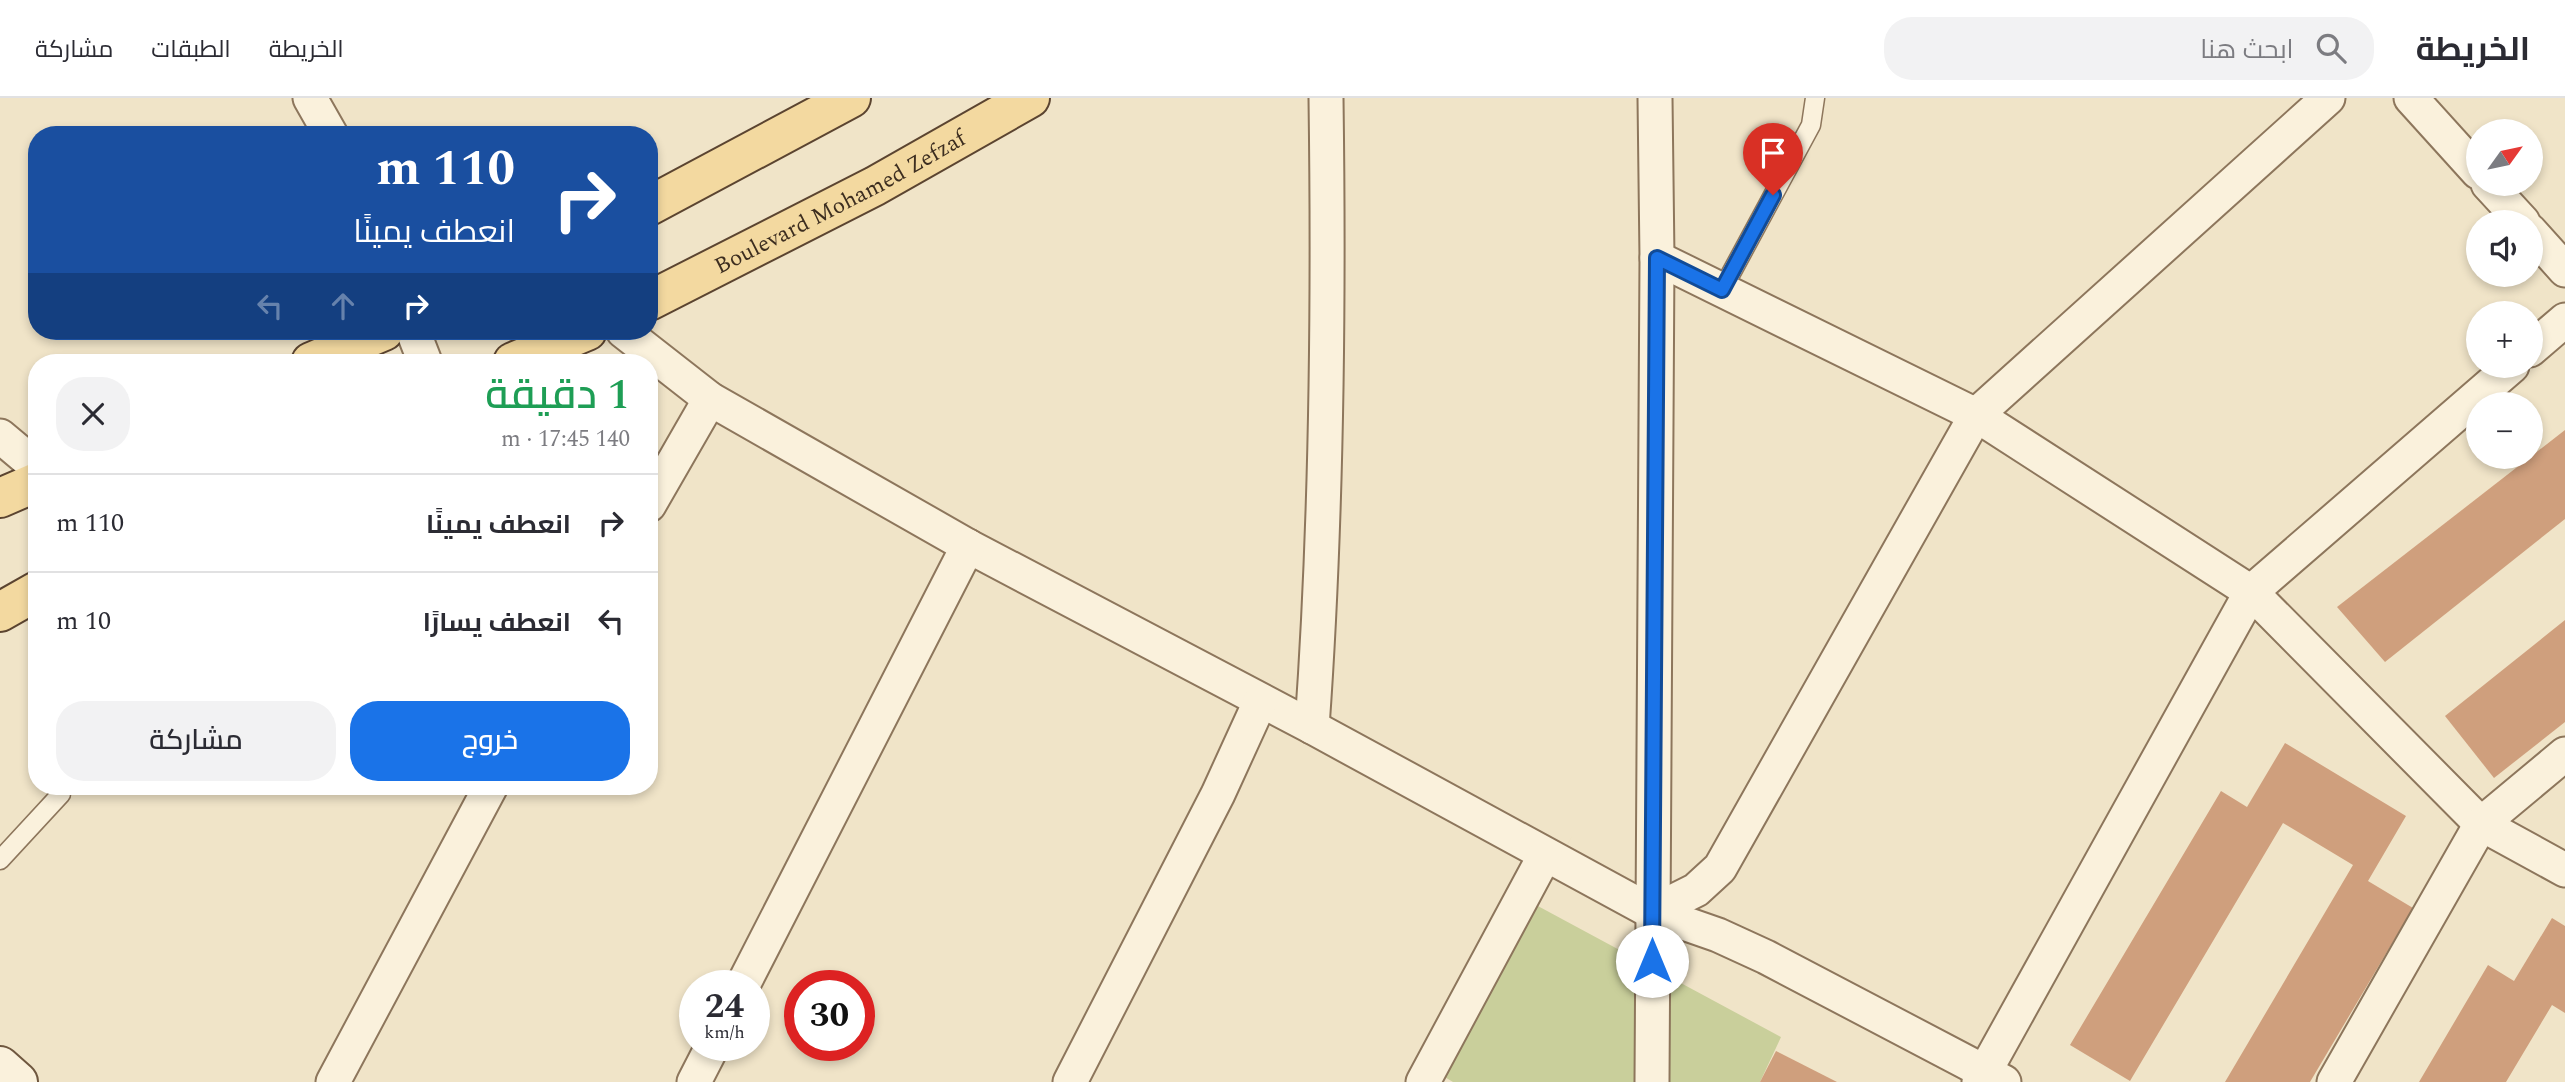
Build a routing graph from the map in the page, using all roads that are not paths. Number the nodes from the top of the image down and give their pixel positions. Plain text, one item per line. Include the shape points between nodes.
1 (310, 98) edge
2 (851, 98) edge
3 (1030, 98) edge
4 (1326, 98) edge
5 (1655, 98) edge
6 (1815, 98) edge
7 (2328, 98) edge
8 (2411, 98) edge
9 (326, 126) edge
10 (2466, 159) edge
11 (2499, 196) edge
12 (658, 201) edge
13 (2512, 210) edge
14 (2543, 245) edge
15 (1657, 258) junction
16 (2565, 270) edge
17 (1722, 290) junction
18 (658, 296) edge
19 (2565, 320) edge
20 (2543, 339) edge
21 (363, 340) edge
22 (566, 340) edge
23 (634, 340) edge
24 (331, 354) edge
25 (532, 354) edge
26 (652, 354) edge
27 (658, 359) edge
28 (2498, 378) edge
29 (709, 399) junction
30 (1976, 415) junction
31 (0, 436) edge
32 (28, 459) edge
33 (28, 486) edge
34 (658, 489) edge
35 (0, 498) edge
36 (968, 546) junction
37 (2251, 592) junction
38 (28, 596) edge
39 (0, 612) edge
40 (1260, 702) junction
41 (1312, 727) junction
42 (2565, 754) edge
43 (60, 795) edge
44 (486, 795) edge
45 (2482, 824) junction
46 (1545, 855) junction
47 (0, 860) edge
48 (2565, 870) edge
49 (1651, 912) junction
50 (751, 970) edge
51 (705, 1061) edge
52 (0, 1066) edge
53 (1989, 1078) edge
54 (18, 1082) edge
55 (333, 1082) edge
56 (694, 1082) edge
57 (1070, 1082) edge
58 (1423, 1082) edge
59 (1652, 1082) edge
60 (2334, 1082) edge

1 - 9 street
2 - 12 main road
3 - 18 main road, Boulevard Mohamed Zefzaf via 876,187
4 - 41 street via 1321,592
5 - 15 street
6 - 17 lane via 1811,125
7 - 30 street
8 - 10 street
11 - 13 street
14 - 16 street
15 - 17 street
15 - 49 street
17 - 30 street
19 - 20 street
21 - 24 main road
22 - 25 main road
23 - 26 street
27 - 29 street
28 - 37 street
29 - 34 street
29 - 36 street
30 - 37 street
30 - 49 street via 1720,868 1696,890
31 - 32 street
33 - 35 main road
36 - 40 street
36 - 50 street
37 - 45 street
37 - 53 street
38 - 39 main road
40 - 41 street
40 - 57 street via 1218,794
41 - 46 street
42 - 45 street
43 - 47 lane
44 - 55 street
45 - 48 street
45 - 60 street
46 - 49 street
46 - 58 street
49 - 53 street via 1766,957
49 - 59 street
51 - 56 street
52 - 54 street

